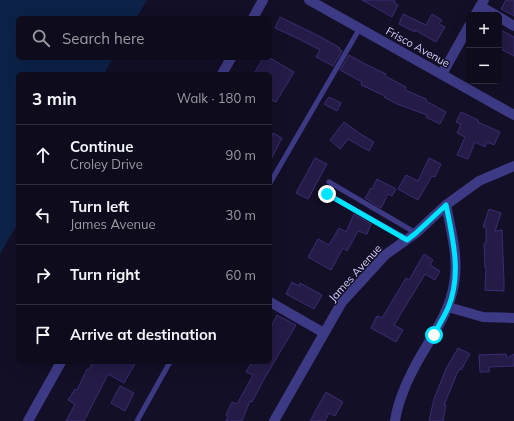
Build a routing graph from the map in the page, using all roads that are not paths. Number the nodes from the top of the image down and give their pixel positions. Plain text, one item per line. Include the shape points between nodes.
1 (264, 0) edge
2 (310, 0) edge
3 (480, 7) edge
4 (490, 12) edge
5 (254, 16) edge
6 (502, 19) edge
7 (514, 26) edge
8 (360, 28) junction
9 (466, 31) edge
10 (230, 60) edge
11 (223, 72) edge
12 (442, 74) junction
13 (514, 115) edge
14 (514, 166) edge
15 (272, 180) edge
16 (329, 182) dead end
17 (327, 194) dead end
18 (446, 205) junction
19 (416, 233) junction
20 (407, 240) junction
21 (272, 303) edge
22 (448, 307) junction
23 (514, 318) edge
24 (324, 333) junction
25 (60, 364) edge
26 (169, 364) edge
27 (28, 421) edge
28 (137, 421) edge
29 (274, 421) edge
30 (395, 421) edge

1 - 5 street
2 - 8 street, Frisco Avenue
3 - 4 street
6 - 7 street
8 - 12 street, Frisco Avenue
8 - 15 lane
9 - 12 street
10 - 11 street
12 - 13 street, Frisco Avenue
14 - 18 street, James Avenue via 479,181
16 - 19 lane
17 - 20 lane
18 - 19 street, James Avenue
18 - 22 street via 456,260 454,284
19 - 20 street, James Avenue
20 - 24 street, James Avenue via 385,255 342,302
21 - 24 street
22 - 23 street via 483,317
22 - 30 street via 412,372 396,410
24 - 29 street, James Avenue
25 - 27 street
26 - 28 lane

